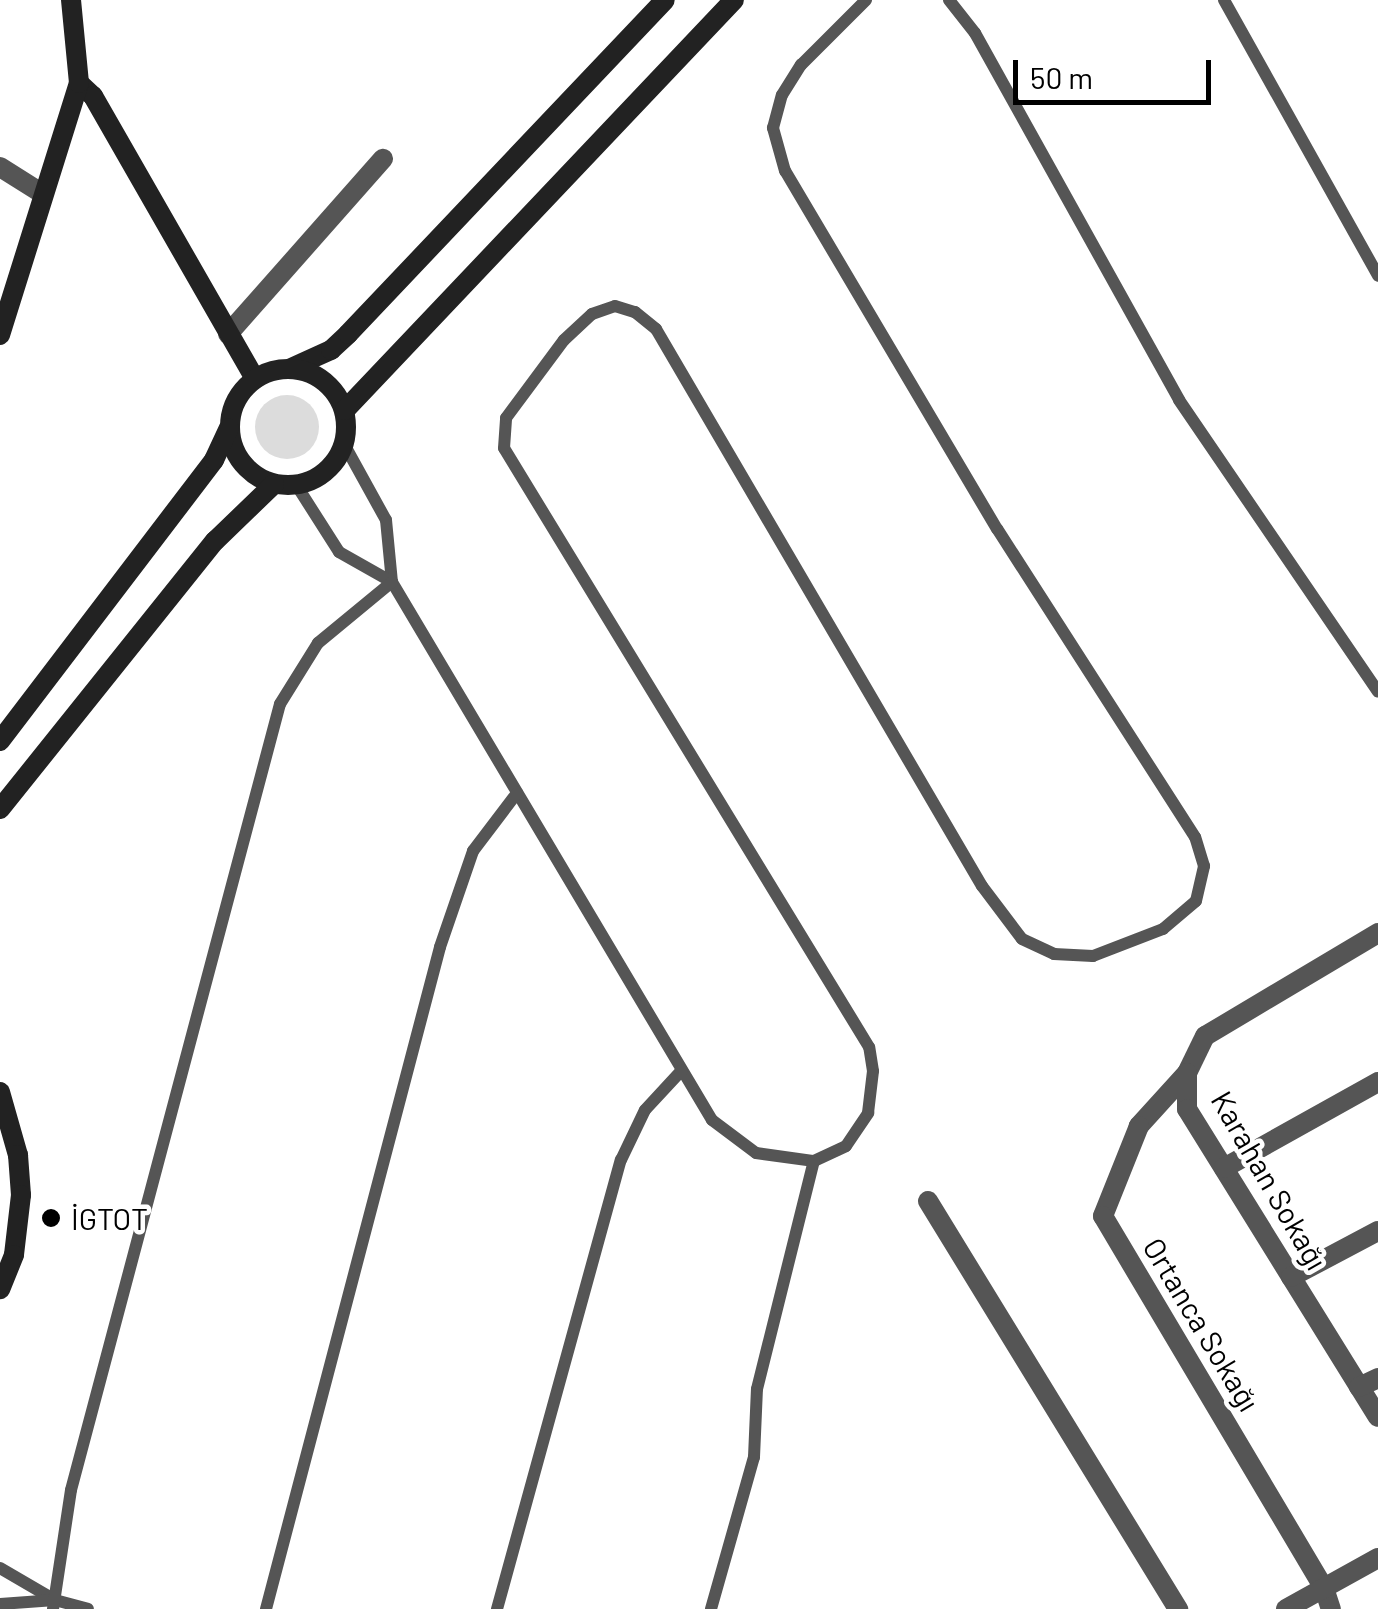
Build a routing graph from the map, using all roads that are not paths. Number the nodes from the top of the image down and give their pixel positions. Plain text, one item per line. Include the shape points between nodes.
1 (71, 0) edge
2 (664, 0) edge
3 (734, 0) edge
4 (866, 0) edge
5 (949, 0) edge
6 (1224, 0) edge
7 (79, 83) junction
8 (384, 159) dead end
9 (0, 167) edge
10 (43, 194) junction
11 (1378, 276) edge
12 (228, 334) junction
13 (0, 335) edge
14 (291, 368) junction
15 (254, 379) junction
16 (344, 410) junction
17 (229, 428) junction
18 (344, 444) junction
19 (274, 484) junction
20 (298, 486) junction
21 (392, 582) junction
22 (1378, 692) edge
23 (0, 741) edge
24 (517, 793) junction
25 (0, 810) edge
26 (1378, 933) edge
27 (682, 1070) junction
28 (1187, 1073) junction
29 (1378, 1082) edge
30 (0, 1092) edge
31 (814, 1161) junction
32 (1224, 1168) junction
33 (928, 1201) dead end
34 (1378, 1231) edge
35 (1291, 1276) junction
36 (0, 1289) edge
37 (1369, 1382) edge
38 (1378, 1417) edge
39 (1378, 1558) edge
40 (0, 1568) edge
41 (1324, 1588) junction
42 (0, 1604) edge
43 (54, 1605) edge
44 (88, 1609) edge
45 (266, 1609) edge
46 (497, 1609) edge
47 (711, 1609) edge
48 (1178, 1609) edge
49 (1286, 1609) edge
50 (1331, 1609) edge

1 - 7 main road
2 - 14 main road via 348,334 331,350
3 - 16 main road
4 - 31 lane via 801,65 782,95 772,128 786,171 997,528 1196,837 1204,866 1196,901 1162,929 1093,956 1054,954 1022,940 982,886 656,328 615,306 592,314 564,340 506,418 504,448 869,1047 868,1113 846,1146
5 - 22 lane via 975,33 1179,400
6 - 11 lane
7 - 10 main road
7 - 12 main road via 93,96
8 - 12 street
9 - 10 street
10 - 13 main road
12 - 15 main road
14 - 15 main road
14 - 16 main road via 327,383
15 - 17 main road via 232,410
16 - 18 main road
17 - 19 main road via 242,464
17 - 23 main road via 214,460
18 - 20 main road via 329,470
18 - 21 lane via 386,520
19 - 20 main road
19 - 25 main road via 215,541
20 - 21 lane via 339,552
21 - 24 lane
21 - 43 lane via 318,642 280,704 71,1490
24 - 27 lane
24 - 45 lane via 473,852 440,947
26 - 28 street, Karahan Sokağı via 1205,1036
27 - 31 lane via 712,1120 756,1154
27 - 46 lane via 645,1110 621,1160
28 - 32 street, Karahan Sokağı via 1186,1109
28 - 41 street, Ortanca Sokağı via 1139,1126 1103,1216
29 - 32 street
30 - 36 main road via 18,1155 21,1195 14,1255
31 - 47 lane via 757,1389 754,1458
32 - 35 street, Karahan Sokağı
33 - 48 street
34 - 35 street
35 - 37 street, Karahan Sokağı
37 - 38 street, Karahan Sokağı
39 - 41 street
40 - 43 lane
41 - 49 street
41 - 50 street, Ortanca Sokağı
42 - 43 lane
43 - 44 lane

